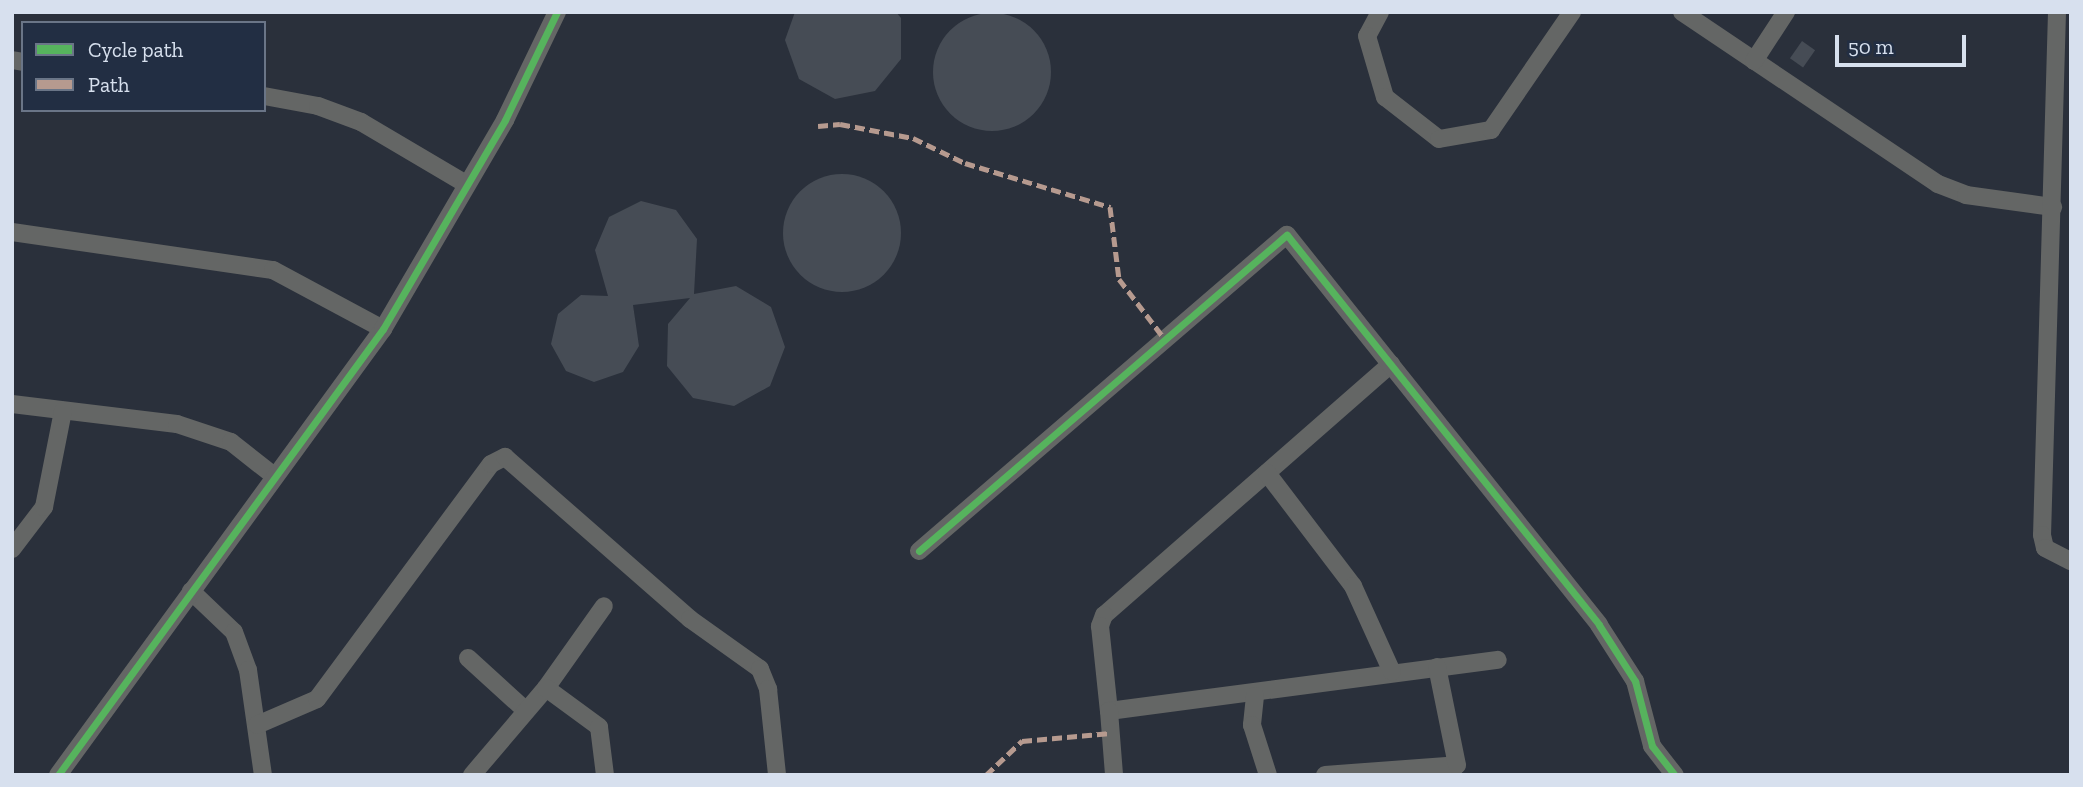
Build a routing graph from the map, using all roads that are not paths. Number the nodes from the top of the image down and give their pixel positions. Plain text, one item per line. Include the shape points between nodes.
1 (557, 12) edge
2 (1380, 12) edge
3 (1572, 12) edge
4 (1682, 12) edge
5 (1786, 12) edge
6 (2057, 12) edge
7 (1754, 61) junction
8 (266, 96) edge
9 (466, 184) junction
10 (2053, 206) junction
11 (12, 232) edge
12 (383, 330) junction
13 (1391, 364) junction
14 (12, 404) edge
15 (63, 411) junction
16 (1267, 473) junction
17 (273, 475) junction
18 (12, 549) edge
19 (919, 551) dead end
20 (2071, 561) edge
21 (191, 591) junction
22 (604, 606) dead end
23 (468, 658) dead end
24 (1498, 660) dead end
25 (1437, 667) junction
26 (1392, 671) junction
27 (546, 688) junction
28 (1255, 696) junction
29 (524, 709) junction
30 (1109, 712) junction
31 (257, 725) junction
32 (58, 775) edge
33 (263, 775) edge
34 (472, 775) edge
35 (605, 775) edge
36 (777, 775) edge
37 (1114, 775) edge
38 (1268, 775) edge
39 (1325, 775) edge
40 (1675, 775) edge

1 - 9 street via 505,120
2 - 3 street via 1367,36 1385,97 1439,139 1491,130
4 - 7 street
5 - 7 street
6 - 10 street
7 - 10 street via 1949,189
8 - 9 street via 318,106 361,122
9 - 12 street
10 - 20 street via 2042,536 2045,548
11 - 12 street via 273,270
12 - 17 street
13 - 16 street
13 - 19 street via 1294,238 1283,236
13 - 40 street via 1599,625 1634,681 1652,747
14 - 15 street
15 - 17 street via 188,427 231,442
15 - 18 street via 44,507
16 - 26 street via 1353,586
16 - 30 street via 1104,615 1100,626
17 - 21 street
21 - 31 street via 234,632 248,670
21 - 32 street
22 - 27 street
23 - 29 street
24 - 25 street
25 - 26 street
25 - 39 street via 1457,765
26 - 28 street
27 - 29 street
27 - 35 street via 598,727
28 - 30 street
28 - 38 street via 1252,725
29 - 34 street
30 - 37 street
31 - 33 street
31 - 36 street via 317,699 491,464 505,457 690,619 760,669 768,689

